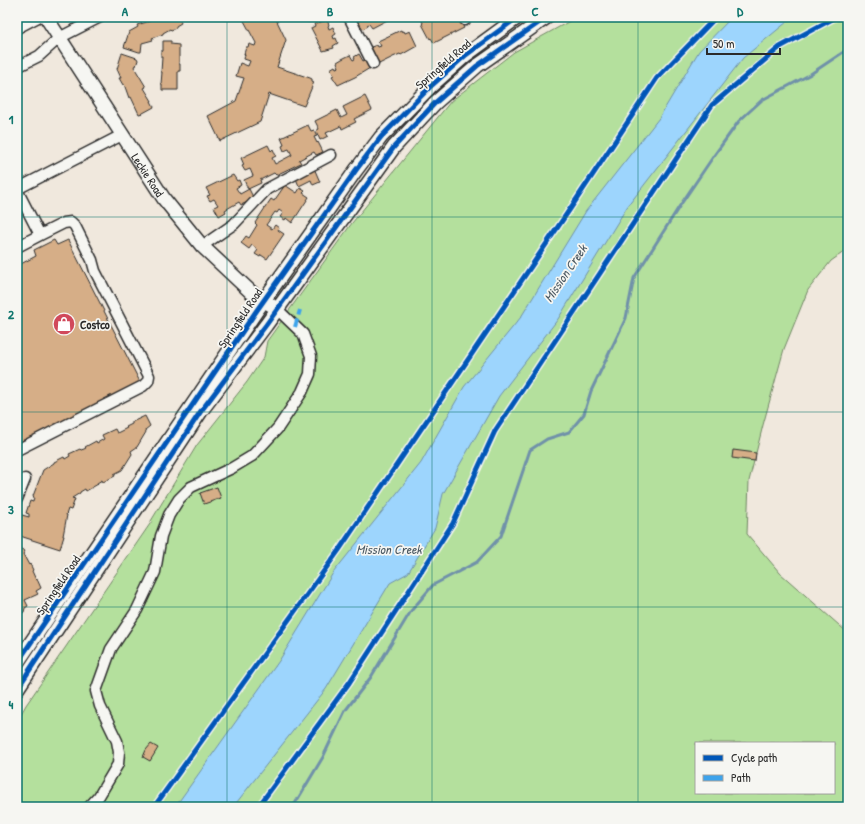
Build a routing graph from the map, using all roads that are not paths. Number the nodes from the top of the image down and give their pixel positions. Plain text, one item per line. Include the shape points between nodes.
1 (38, 17) edge
2 (46, 17) edge
3 (100, 17) edge
4 (348, 17) edge
5 (518, 17) edge
6 (547, 17) edge
7 (17, 28) edge
8 (59, 38) junction
9 (373, 64) dead end
10 (17, 67) edge
11 (122, 135) junction
12 (332, 155) dead end
13 (17, 189) edge
14 (40, 235) junction
15 (202, 246) junction
16 (17, 247) edge
17 (264, 301) junction
18 (277, 310) junction
19 (17, 450) edge
20 (17, 482) edge
21 (17, 499) edge
22 (17, 663) edge
23 (17, 689) edge
24 (89, 807) edge

1 - 7 street
2 - 8 main road, Leckie Road
3 - 8 street
4 - 9 street
5 - 17 main road, Springfield Road via 466,55 381,137
6 - 18 main road, Springfield Road via 477,66 435,103 394,147
8 - 10 street via 39,56
8 - 11 main road, Leckie Road
11 - 13 street
11 - 15 main road, Leckie Road via 164,200
12 - 15 street via 267,189 234,224
13 - 14 street
14 - 16 street
14 - 19 street via 64,223 71,222 75,226 92,260 95,272 149,376 143,386
15 - 17 main road, Leckie Road
17 - 18 main road, Leckie Road
17 - 22 main road, Springfield Road
18 - 23 main road, Springfield Road via 201,411
18 - 24 street via 303,334 311,356 310,374 302,392 278,428 252,456 191,487 169,515 161,536 155,572 112,649 96,691 100,706 117,741 119,752 118,764 99,796
20 - 21 street via 25,479

